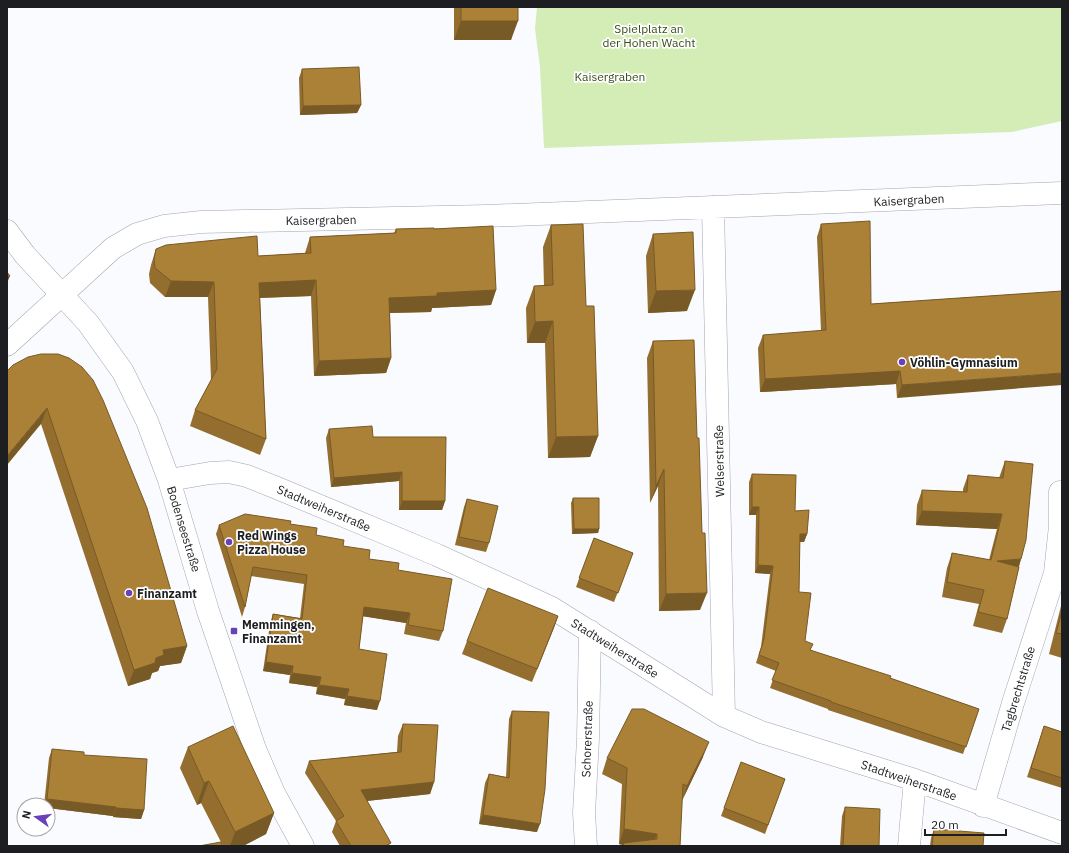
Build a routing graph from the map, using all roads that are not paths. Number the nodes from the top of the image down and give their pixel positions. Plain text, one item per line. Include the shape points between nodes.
1 (1062, 193) edge
2 (713, 207) junction
3 (7, 231) edge
4 (61, 295) junction
5 (7, 345) edge
6 (169, 480) junction
7 (1060, 492) dead end
8 (1058, 574) edge
9 (590, 631) junction
10 (724, 716) junction
11 (915, 780) junction
12 (983, 806) junction
13 (1062, 833) edge
14 (303, 846) edge
15 (586, 846) edge
16 (908, 846) edge

1 - 2 street, Kaisergraben
2 - 4 street, Kaisergraben via 487,216 201,222 164,226 137,234 113,248
2 - 10 street, Welserstraße
3 - 4 street, Bodenseestraße
4 - 5 street, Kaisergraben
4 - 6 street, Bodenseestraße via 88,323 122,372 147,421
6 - 9 street, Stadtweiherstraße via 229,472 247,476 492,579 552,608
6 - 14 street, Bodenseestraße via 208,611 252,741 274,793
7 - 8 street, Tagbrechtstraße
8 - 12 street, Tagbrechtstraße via 1013,703
9 - 10 street, Stadtweiherstraße
9 - 15 street, Schorerstraße via 584,813
10 - 11 street, Stadtweiherstraße via 761,732
11 - 12 street, Stadtweiherstraße
11 - 16 street
12 - 13 street, Stadtweiherstraße

